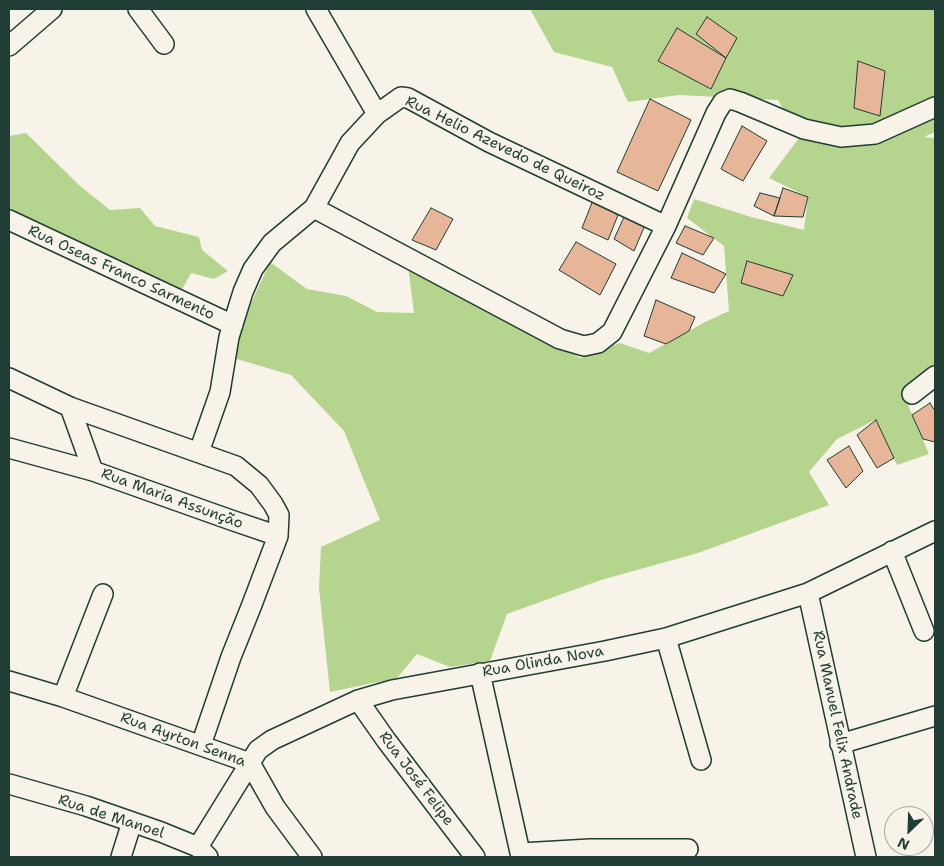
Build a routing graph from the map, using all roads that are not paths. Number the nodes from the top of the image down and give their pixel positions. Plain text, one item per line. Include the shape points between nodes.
1 (52, 9) edge
2 (138, 9) edge
3 (316, 9) edge
4 (164, 44) dead end
5 (9, 46) edge
6 (935, 107) edge
7 (377, 114) junction
8 (314, 208) junction
9 (9, 220) edge
10 (666, 226) junction
11 (233, 325) junction
12 (935, 376) edge
13 (9, 378) edge
14 (912, 394) dead end
15 (70, 407) junction
16 (9, 448) edge
17 (199, 452) junction
18 (93, 471) junction
19 (935, 531) edge
20 (278, 536) junction
21 (892, 551) junction
22 (808, 592) junction
23 (103, 594) dead end
24 (924, 631) dead end
25 (666, 638) junction
26 (480, 673) junction
27 (9, 681) edge
28 (63, 697) junction
29 (358, 700) junction
30 (935, 716) edge
31 (840, 744) junction
32 (201, 745) junction
33 (701, 760) dead end
34 (250, 763) junction
35 (9, 784) edge
36 (132, 822) junction
37 (688, 849) dead end
38 (203, 852) edge
39 (521, 855) edge
40 (121, 857) edge
41 (312, 857) edge
42 (475, 857) edge
43 (866, 857) edge

1 - 5 street
2 - 4 street
3 - 7 street
6 - 10 street via 875,134 841,137 804,129 730,99 723,102
7 - 8 street, Rua Helio Azevedo de Queiroz via 350,143
7 - 10 street, Rua Helio Azevedo de Queiroz via 401,97 408,98 489,142
8 - 10 street via 560,339 584,346 598,343 612,332
8 - 11 street, Rua Helio Azevedo de Queiroz via 272,243 253,269
9 - 11 street, Rua Oseas Franco Sarmento
11 - 17 street, Rua Helio Azevedo de Queiroz via 220,392
12 - 14 street
13 - 15 street
15 - 17 street
15 - 18 street, Rua Maria Assunção
16 - 18 street, Rua Maria Assunção
17 - 20 street via 236,466 259,485 279,516
18 - 20 street, Rua Maria Assunção
19 - 21 street, Rua Olinda Nova
20 - 32 street via 231,656
21 - 22 street, Rua Olinda Nova
21 - 24 street
22 - 25 street, Rua Olinda Nova
22 - 31 street, Rua Manuel Felix Andrade
23 - 28 street
25 - 26 street, Rua Olinda Nova
25 - 33 street
26 - 29 street, Rua Olinda Nova
26 - 39 street
27 - 28 street, Rua Ayrton Senna
28 - 32 street, Rua Ayrton Senna
29 - 34 street, Rua Olinda Nova via 272,740 258,750
29 - 42 street, Rua José Felipe
30 - 31 street
31 - 43 street, Rua Manuel Felix Andrade
32 - 34 street, Rua Ayrton Senna
34 - 38 street, Rua Olinda Nova
34 - 41 street, Rua Ayrton Senna via 275,808
35 - 36 street, Rua de Manoel
36 - 38 street, Rua de Manoel
36 - 40 street
37 - 39 street via 590,849

